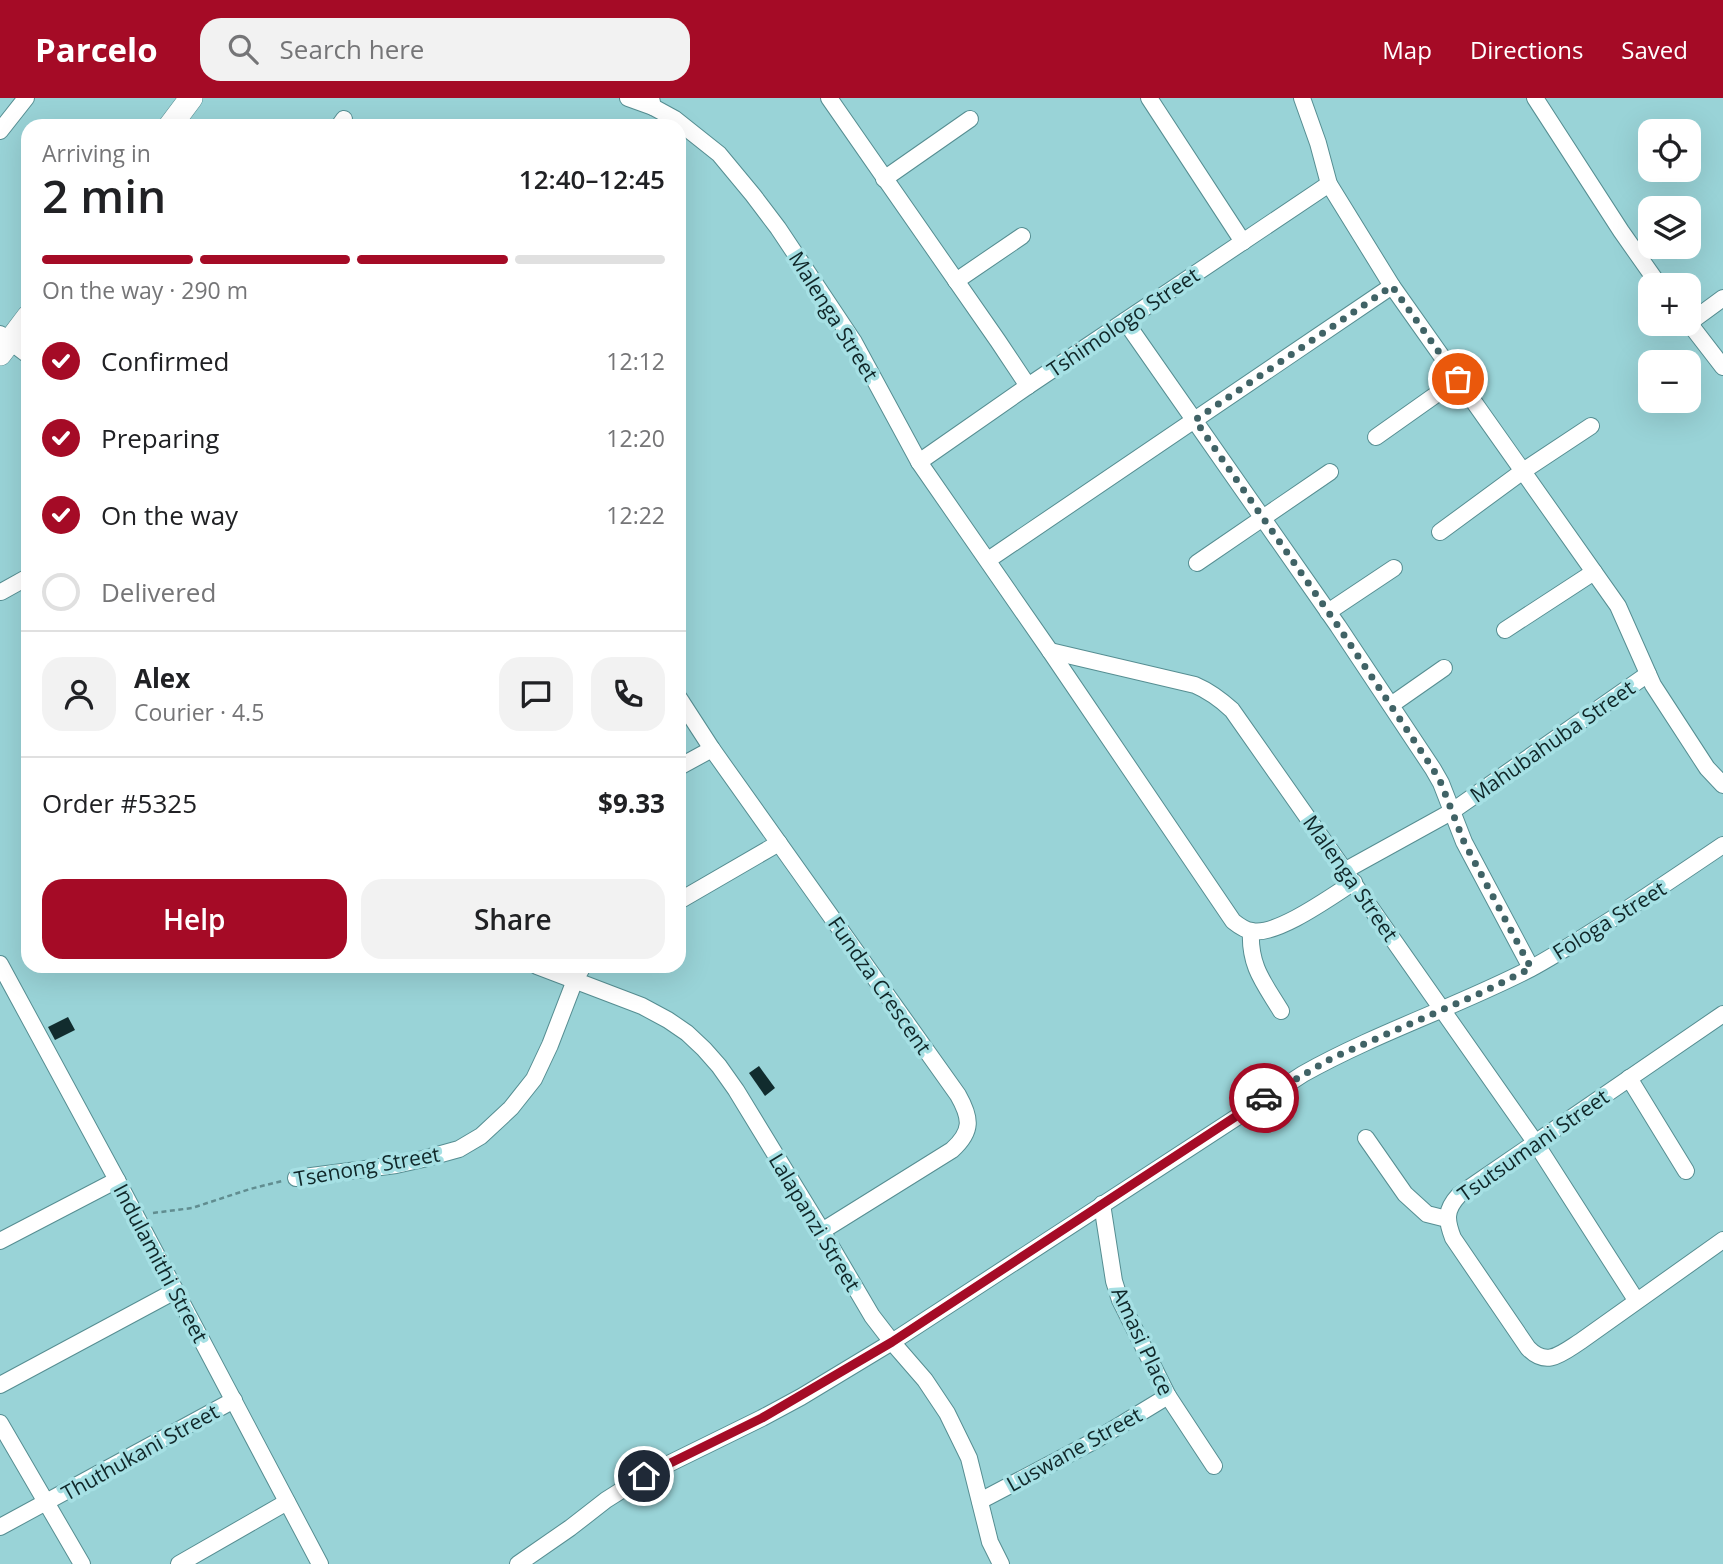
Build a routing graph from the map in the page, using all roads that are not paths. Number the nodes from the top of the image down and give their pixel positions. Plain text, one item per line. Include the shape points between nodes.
1 (26, 98) edge
2 (191, 98) edge
3 (628, 98) edge
4 (829, 98) edge
5 (1149, 98) edge
6 (1301, 98) edge
7 (1535, 98) edge
8 (652, 103) edge
9 (175, 119) edge
10 (675, 119) edge
11 (970, 120) dead end
12 (686, 128) edge
13 (0, 131) edge
14 (884, 178) junction
15 (1329, 184) junction
16 (1022, 236) dead end
17 (1243, 242) junction
18 (1651, 273) edge
19 (956, 281) junction
20 (1392, 286) junction
21 (1723, 298) edge
22 (1701, 314) edge
23 (1125, 321) junction
24 (21, 328) edge
25 (1699, 336) edge
26 (9, 346) edge
27 (1723, 367) edge
28 (1458, 379) junction
29 (1028, 386) junction
30 (1195, 420) junction
31 (1591, 426) dead end
32 (1376, 437) dead end
33 (919, 462) junction
34 (1524, 471) junction
35 (1330, 472) dead end
36 (1261, 518) junction
37 (1440, 532) dead end
38 (988, 560) junction
39 (1197, 564) dead end
40 (1394, 568) dead end
41 (1594, 572) junction
42 (21, 581) edge
43 (1, 592) edge
44 (1328, 612) junction
45 (1505, 630) dead end
46 (1050, 651) junction
47 (1444, 667) dead end
48 (1648, 674) junction
49 (1391, 705) junction
50 (686, 709) edge
51 (712, 749) junction
52 (686, 763) edge
53 (1723, 785) edge
54 (1451, 812) junction
55 (779, 843) junction
56 (1723, 845) edge
57 (1350, 876) junction
58 (686, 897) edge
59 (1251, 931) junction
60 (0, 964) edge
61 (1531, 968) junction
62 (579, 973) edge
63 (1441, 1009) junction
64 (1281, 1011) dead end
65 (1723, 1014) edge
66 (1629, 1078) junction
67 (1366, 1138) dead end
68 (1535, 1142) junction
69 (1686, 1171) dead end
70 (296, 1178) road end
71 (117, 1180) junction
72 (1102, 1204) junction
73 (1447, 1219) junction
74 (822, 1231) junction
75 (1, 1240) edge
76 (1723, 1240) edge
77 (176, 1291) junction
78 (1636, 1300) junction
79 (892, 1342) junction
80 (0, 1385) edge
81 (1168, 1396) junction
82 (234, 1400) junction
83 (0, 1423) edge
84 (1214, 1466) dead end
85 (980, 1501) junction
86 (287, 1502) junction
87 (46, 1503) junction
88 (0, 1527) edge
89 (82, 1564) edge
90 (179, 1564) edge
91 (320, 1564) edge
92 (518, 1564) edge
93 (1000, 1564) edge

1 - 13 street
2 - 9 street
3 - 8 street, Malenga Street
4 - 14 street
5 - 17 street
6 - 15 street, Mahubahuba Street
7 - 18 street
8 - 10 street, Malenga Street
11 - 14 street
12 - 33 street, Malenga Street via 730,166 778,229 854,342
14 - 19 street
15 - 17 street, Tshimologo Street
15 - 20 street, Mahubahuba Street
16 - 19 street
17 - 23 street, Tshimologo Street
19 - 29 street
20 - 28 street, Mahubahuba Street
20 - 30 street
21 - 22 street
23 - 29 street, Tshimologo Street
23 - 30 street
24 - 26 street
25 - 27 street
28 - 32 street
28 - 34 street, Mahubahuba Street
29 - 33 street, Tshimologo Street
30 - 36 street
30 - 38 street
31 - 34 street
33 - 38 street, Malenga Street
34 - 37 street
34 - 41 street, Mahubahuba Street
35 - 36 street
36 - 39 street
36 - 44 street
38 - 46 street, Malenga Street
40 - 44 street
41 - 45 street
41 - 48 street, Mahubahuba Street via 1618,606
42 - 43 street
44 - 49 street
46 - 57 street, Malenga Street via 1175,679 1220,698
46 - 59 street via 1225,910 1233,921
47 - 49 street
48 - 53 street, Mahubahuba Street via 1683,733
48 - 54 street, Mahubahuba Street
49 - 54 street via 1441,783
50 - 51 street, Fundza Crescent
51 - 52 street
51 - 55 street, Fundza Crescent
54 - 57 street, Mahubahuba Street
54 - 61 street
55 - 58 street
55 - 74 street, Fundza Crescent via 967,1111 968,1123 952,1150
56 - 61 street, Fologa Street
57 - 59 street, Mahubahuba Street via 1316,906 1273,929
57 - 63 street, Malenga Street
59 - 64 street via 1256,970
60 - 71 street, Indulamithi Street
61 - 63 street, Fologa Street
62 - 70 street, Tsenong Street via 534,1079 481,1136 459,1149 423,1159
62 - 74 street, Lalapanzi Street via 651,1011 704,1049 736,1090
63 - 68 street, Malenga Street
63 - 72 street, Fologa Street via 1303,1074
65 - 66 street, Tsutsumani Street
66 - 68 street, Tsutsumani Street
66 - 69 street, Tsutsumani Street
67 - 73 street via 1405,1194 1427,1214
68 - 73 street, Tsutsumani Street via 1459,1195 1451,1203
68 - 78 street, Malenga Street
71 - 75 street
71 - 77 street, Indulamithi Street
72 - 79 street, Fologa Street
72 - 81 street, Amasi Place via 1116,1291
73 - 78 street via 1453,1238 1528,1348 1539,1357 1563,1353
74 - 79 street, Lalapanzi Street
76 - 78 street
77 - 80 street
77 - 82 street, Indulamithi Street
79 - 85 street, Lalapanzi Street via 925,1380 957,1431
79 - 92 street, Fologa Street via 762,1418 644,1476
81 - 84 street, Amasi Place
81 - 85 street, Luswane Street
82 - 86 street, Indulamithi Street
82 - 87 street, Thuthukani Street
83 - 87 street
85 - 93 street, Lalapanzi Street
86 - 90 street
86 - 91 street, Indulamithi Street
87 - 88 street, Thuthukani Street
87 - 89 street

